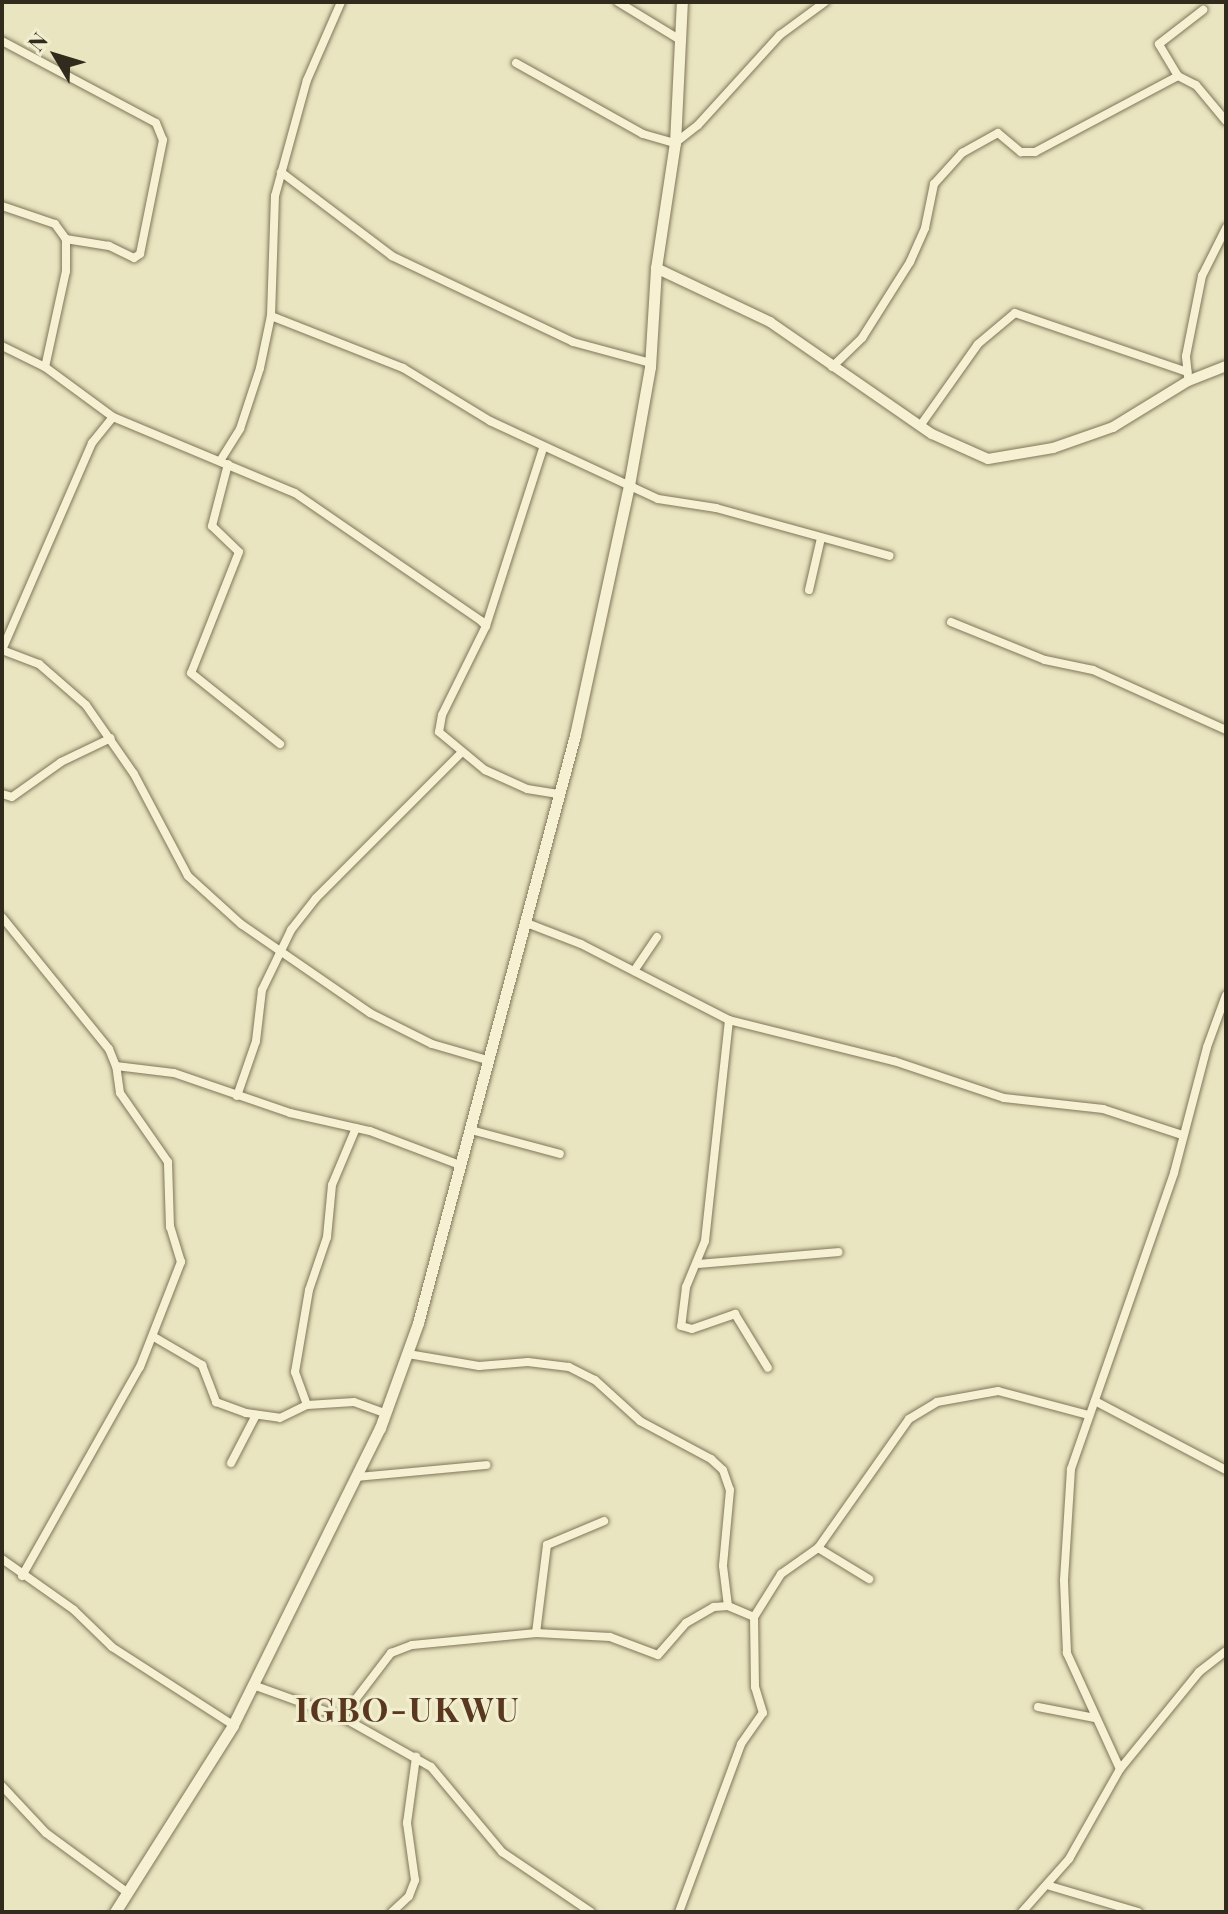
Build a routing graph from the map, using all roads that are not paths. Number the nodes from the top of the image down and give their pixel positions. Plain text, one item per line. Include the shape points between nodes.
1 (341, 2) edge
2 (618, 2) edge
3 (682, 2) edge
4 (825, 2) edge
5 (1203, 10) dead end
6 (677, 38) junction
7 (2, 41) edge
8 (516, 63) dead end
9 (1178, 76) junction
10 (1226, 121) edge
11 (675, 143) junction
12 (281, 172) junction
13 (2, 206) edge
14 (1226, 228) edge
15 (66, 239) junction
16 (656, 268) junction
17 (271, 316) junction
18 (2, 346) edge
19 (651, 363) junction
20 (1226, 366) edge
21 (45, 367) junction
22 (832, 367) junction
23 (1188, 376) junction
24 (113, 417) junction
25 (920, 426) junction
26 (543, 448) junction
27 (224, 463) junction
28 (629, 485) junction
29 (821, 538) junction
30 (890, 556) dead end
31 (809, 590) dead end
32 (951, 622) dead end
33 (486, 626) junction
34 (2, 650) edge
35 (1226, 730) edge
36 (111, 738) junction
37 (280, 744) dead end
38 (461, 753) junction
39 (2, 794) edge
40 (557, 794) junction
41 (2, 917) edge
42 (524, 922) junction
43 (657, 937) dead end
44 (277, 953) junction
45 (634, 971) junction
46 (1226, 995) edge
47 (729, 1020) junction
48 (487, 1060) junction
49 (116, 1066) junction
50 (237, 1096) junction
51 (356, 1128) junction
52 (471, 1130) junction
53 (1182, 1135) junction
54 (560, 1154) dead end
55 (460, 1165) junction
56 (838, 1252) dead end
57 (699, 1264) junction
58 (154, 1337) junction
59 (408, 1354) junction
60 (768, 1368) dead end
61 (1095, 1401) junction
62 (307, 1405) junction
63 (385, 1413) junction
64 (256, 1415) junction
65 (1089, 1415) junction
66 (231, 1463) dead end
67 (486, 1465) dead end
68 (1226, 1470) edge
69 (357, 1477) junction
70 (604, 1521) dead end
71 (818, 1548) junction
72 (2, 1559) edge
73 (22, 1576) junction
74 (869, 1579) dead end
75 (728, 1606) junction
76 (754, 1617) junction
77 (536, 1633) junction
78 (1226, 1651) edge
79 (253, 1685) junction
80 (1038, 1707) dead end
81 (342, 1717) junction
82 (1095, 1718) junction
83 (233, 1725) junction
84 (416, 1757) junction
85 (1120, 1769) junction
86 (2, 1786) edge
87 (1050, 1886) junction
88 (128, 1893) junction
89 (115, 1912) edge
90 (392, 1912) edge
91 (591, 1912) edge
92 (679, 1912) edge
93 (1022, 1912) edge
94 (1138, 1912) edge

1 - 12 street via 307,80
2 - 6 street
3 - 6 main road
4 - 11 street via 780,35
5 - 9 street via 1159,44
6 - 11 main road
7 - 15 street via 156,123 161,131 140,254 134,258 109,246
8 - 11 street via 643,134
9 - 10 street via 1196,85
9 - 22 street via 1035,152 1021,152 998,133 962,153 930,193 925,228 910,262 862,338
11 - 16 main road
12 - 17 street via 275,196
12 - 19 street via 392,256 573,342
13 - 15 street via 55,224
14 - 23 street via 1202,276
15 - 21 street via 66,271
16 - 19 main road
16 - 22 street via 770,322
17 - 26 street via 403,368
17 - 27 street via 251,401
18 - 21 street
19 - 28 main road
20 - 23 street
21 - 24 street
22 - 25 street
23 - 25 street via 1113,427 1007,458 967,453
23 - 25 street via 1015,313 978,344
24 - 27 street
24 - 34 street via 92,443
26 - 28 street
26 - 33 street
27 - 33 street via 295,493
27 - 37 street via 212,526 239,552 191,673
28 - 29 street via 658,499
28 - 40 main road via 575,735
29 - 30 street
29 - 31 street
32 - 35 street via 1045,660 1093,670
33 - 38 street via 439,723 439,732
34 - 36 street via 57,675
36 - 39 street via 61,762 12,797
36 - 44 street via 188,876
38 - 40 street via 505,781
38 - 44 street via 316,898
40 - 42 main road
41 - 49 street via 109,1049
42 - 45 street
42 - 48 main road
43 - 45 street
44 - 48 street via 370,1013 432,1044
44 - 50 street via 262,990 256,1041
45 - 47 street
46 - 53 street
47 - 53 street via 894,1061 1004,1098 1103,1109
47 - 57 street via 719,1153
48 - 52 main road
49 - 50 street via 174,1073
49 - 58 street via 120,1093 172,1175 168,1208 181,1262
50 - 51 street
51 - 55 street
51 - 62 street via 332,1185 327,1237 309,1290 295,1372
52 - 54 street
52 - 55 main road
53 - 61 street via 1174,1173
55 - 59 main road
56 - 57 street
57 - 60 street via 686,1287 681,1326 692,1329 735,1314
58 - 64 street via 202,1365 216,1402
58 - 73 street
59 - 63 main road
59 - 75 street via 479,1366 539,1362 569,1367 595,1380 640,1421 711,1459 723,1470 730,1490 723,1566
61 - 65 street
61 - 68 street
62 - 63 street via 354,1402
62 - 64 street via 280,1418
63 - 69 main road
64 - 66 street
65 - 71 street via 998,1391 937,1402 909,1419
65 - 82 street via 1071,1469 1065,1641
67 - 69 street
69 - 79 main road
70 - 77 street via 547,1545
71 - 74 street
71 - 76 street via 781,1574
72 - 73 street
73 - 83 street via 74,1610 112,1647
75 - 76 street
75 - 77 street via 700,1612 658,1655 610,1637
76 - 92 street via 755,1687 763,1713 741,1744
77 - 81 street via 412,1645 391,1653
78 - 85 street via 1199,1672
79 - 81 street
79 - 83 main road
80 - 82 street
81 - 84 street
82 - 85 street
83 - 88 main road
84 - 90 street via 407,1823 415,1880 409,1896
84 - 91 street via 431,1767 502,1852
85 - 87 street
86 - 88 street via 46,1833
87 - 93 street
87 - 94 street
88 - 89 main road

